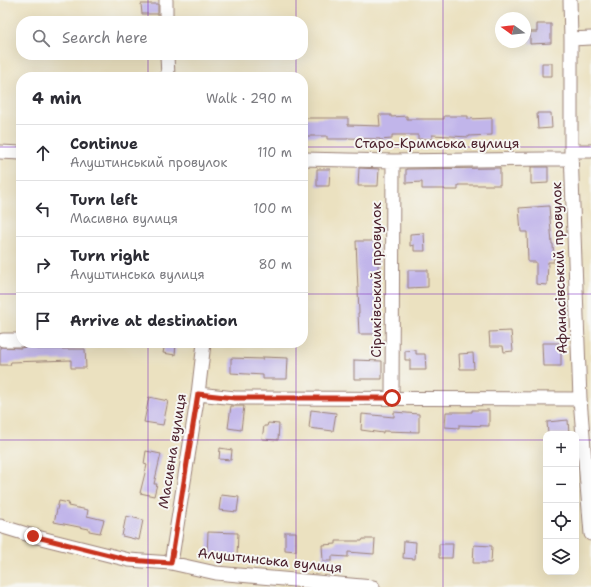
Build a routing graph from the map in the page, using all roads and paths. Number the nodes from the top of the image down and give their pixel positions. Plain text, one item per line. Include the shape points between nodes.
1 (166, 0) edge
2 (570, 0) edge
3 (166, 16) edge
4 (591, 38) edge
5 (571, 39) junction
6 (167, 60) edge
7 (168, 72) edge
8 (591, 151) edge
9 (0, 152) edge
10 (16, 153) edge
11 (571, 155) junction
12 (308, 159) edge
13 (392, 161) junction
14 (3, 340) dead end
15 (16, 340) edge
16 (203, 348) edge
17 (198, 394) junction
18 (392, 398) junction
19 (580, 399) junction
20 (0, 526) edge
21 (591, 534) edge
22 (171, 563) junction
23 (373, 587) edge

1 - 3 street
2 - 5 street, Афанасівський провулок
4 - 5 street
5 - 11 street, Афанасівський провулок
6 - 7 street
8 - 11 street, Старо-Кримська вулиця
9 - 10 street
11 - 13 street, Старо-Кримська вулиця via 545,159
11 - 19 street, Афанасівський провулок
12 - 13 street, Старо-Кримська вулиця
13 - 18 street, Сіриківський провулок
14 - 15 street
16 - 17 street, Масивна вулиця
17 - 18 street via 235,398
17 - 22 street, Масивна вулиця
18 - 19 street
19 - 21 street, Афанасівський провулок
20 - 22 street, Алуштинська вулиця via 129,560
22 - 23 street, Алуштинська вулиця via 216,573

